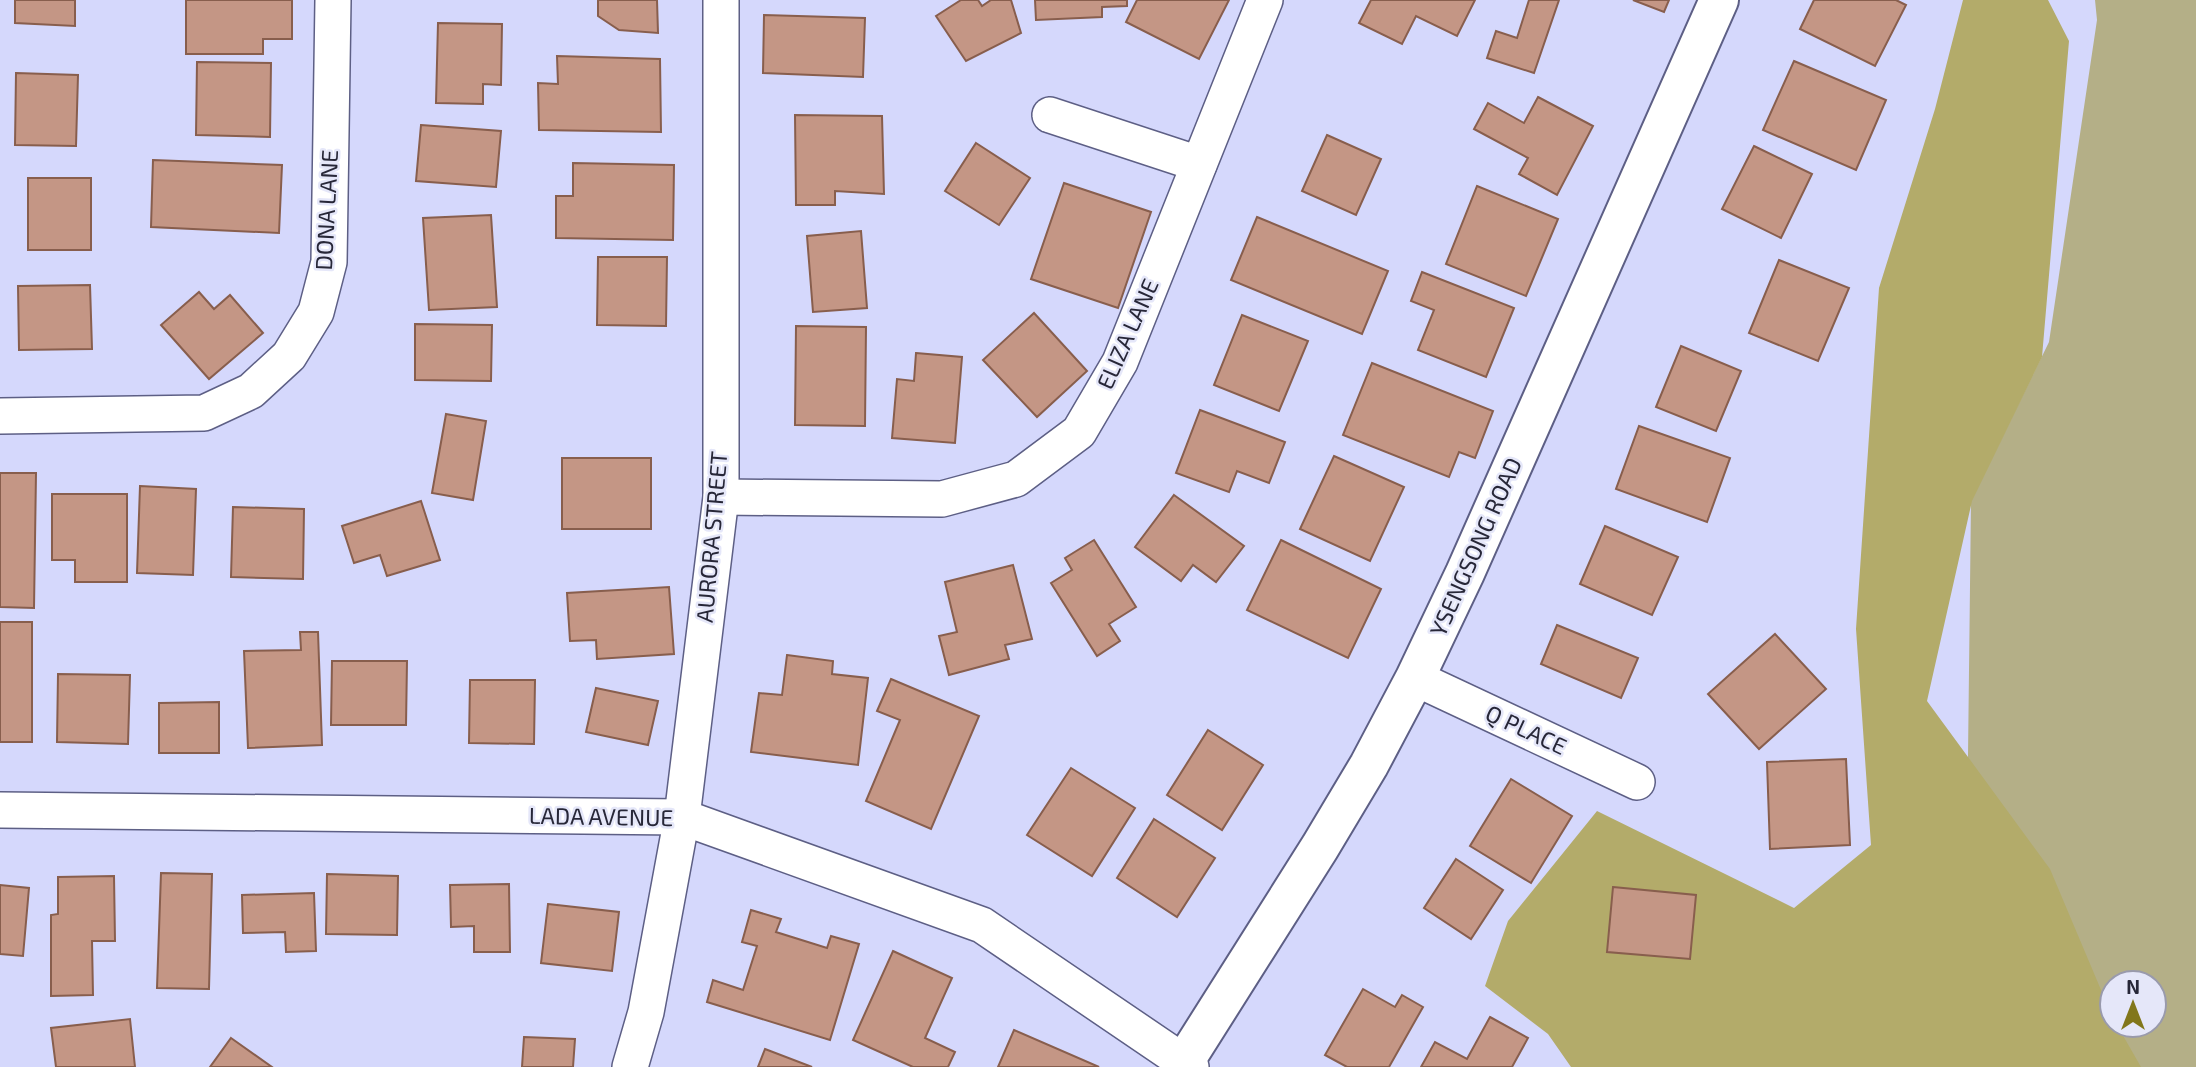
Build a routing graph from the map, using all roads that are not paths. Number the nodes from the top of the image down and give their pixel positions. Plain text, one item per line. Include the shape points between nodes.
1 (332, 0) edge
2 (721, 0) edge
3 (1265, 0) edge
4 (1719, 0) edge
5 (1050, 115) dead end
6 (1199, 164) junction
7 (0, 416) edge
8 (721, 497) junction
9 (1415, 678) junction
10 (1637, 782) dead end
11 (0, 810) edge
12 (682, 817) junction
13 (1185, 1065) edge
14 (630, 1067) edge

1 - 7 street, DONA LANE via 329,262 316,312 289,356 251,391 204,413
2 - 8 street, AURORA STREET
3 - 6 street, ELIZA LANE
4 - 9 main road, YSENGSONG ROAD
5 - 6 street
6 - 8 street, ELIZA LANE via 1120,362 1079,432 1016,479 942,499
8 - 12 street, AURORA STREET
9 - 10 street, Q PLACE
9 - 13 main road, YSENGSONG ROAD via 1321,847
11 - 12 street, LADA AVENUE
12 - 13 street, LADA AVENUE via 982,925
12 - 14 street, AURORA STREET via 646,1012

